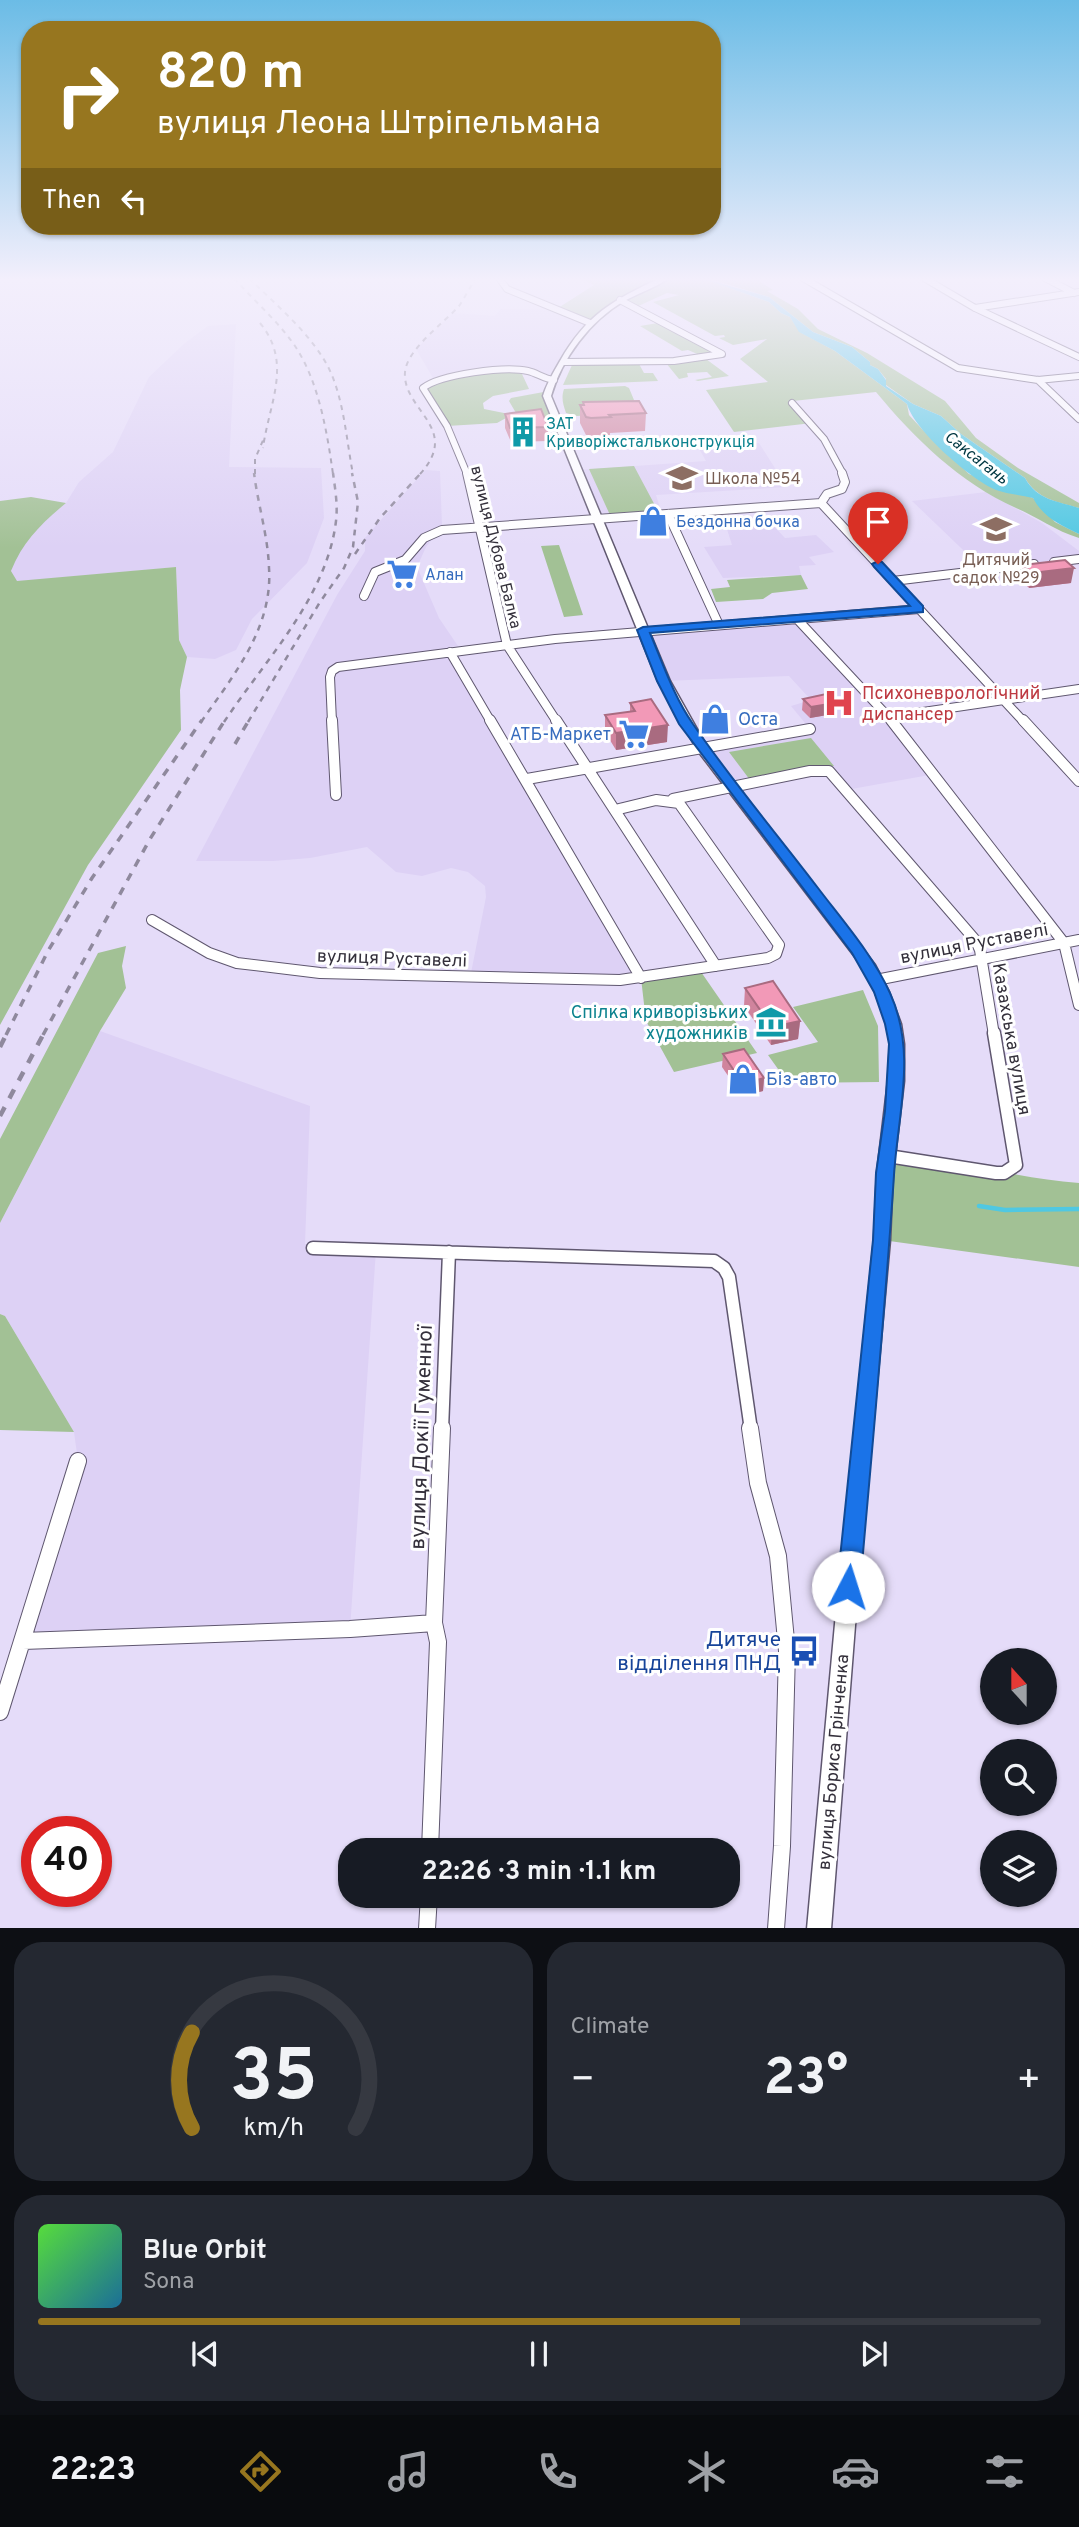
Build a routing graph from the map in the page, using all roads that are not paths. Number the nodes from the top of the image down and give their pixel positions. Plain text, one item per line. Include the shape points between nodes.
1 (561, 368) edge
2 (961, 368) edge
3 (1079, 376) edge
4 (554, 380) junction
5 (1038, 380) junction
6 (792, 403) dead end
7 (1079, 419) edge
8 (821, 503) junction
9 (667, 514) junction
10 (598, 519) junction
11 (480, 526) junction
12 (1079, 559) edge
13 (893, 581) junction
14 (364, 596) dead end
15 (919, 609) junction
16 (797, 619) junction
17 (719, 625) junction
18 (643, 630) junction
19 (507, 645) junction
20 (450, 652) junction
21 (1079, 689) edge
22 (1003, 698) junction
23 (888, 717) junction
24 (810, 729) dead end
25 (702, 748) junction
26 (589, 768) junction
27 (527, 779) junction
28 (1079, 781) edge
29 (734, 787) junction
30 (336, 795) dead end
31 (673, 799) junction
32 (615, 810) junction
33 (152, 920) dead end
34 (1079, 940) edge
35 (1065, 943) junction
36 (981, 960) junction
37 (716, 966) junction
38 (641, 978) junction
39 (876, 980) junction
40 (1079, 1005) edge
41 (888, 1156) junction
42 (313, 1248) dead end
43 (449, 1252) junction
44 (78, 1461) dead end
45 (434, 1623) junction
46 (23, 1641) junction
47 (0, 1712) edge
48 (430, 1838) edge
49 (428, 1908) edge
50 (427, 1928) edge
51 (776, 1928) edge
52 (819, 1928) edge

1 - 4 street, вулиця Бориса Грінченка
2 - 5 street
3 - 5 street
4 - 10 street, вулиця Бориса Грінченка via 547,396 549,404
4 - 11 street, вулиця Дубова Балка via 527,370 443,378 423,386 466,469
5 - 7 street
6 - 8 street via 828,442 840,464 845,482 842,489 827,494
8 - 9 street
8 - 13 street
9 - 10 street
9 - 17 street
10 - 11 street
10 - 18 street, вулиця Бориса Грінченка
11 - 14 street via 429,534 405,560 375,572
11 - 19 street, вулиця Дубова Балка
12 - 13 street
13 - 15 street
15 - 16 street
15 - 22 street
16 - 17 street
16 - 23 street
17 - 18 street
18 - 19 street
18 - 25 street, вулиця Бориса Грінченка via 674,703
19 - 20 street
19 - 26 street, вулиця Дубова Балка
20 - 27 street
20 - 30 street via 332,671
21 - 22 street
22 - 23 street
22 - 28 street
23 - 35 street
24 - 25 street
25 - 26 street
25 - 29 street, вулиця Бориса Грінченка
26 - 27 street
26 - 32 street, вулиця Дубова Балка
27 - 38 street
29 - 31 street
29 - 36 street, Казахська вулиця via 829,771 976,941
29 - 39 street, вулиця Бориса Грінченка
31 - 32 street
31 - 37 street, вулиця Руставелі via 780,946 768,957
32 - 37 street, вулиця Дубова Балка
33 - 38 street, вулиця Руставелі via 209,953 285,971 532,980
34 - 35 street, вулиця Руставелі
35 - 36 street, вулиця Руставелі
35 - 40 street
36 - 39 street, вулиця Руставелі
36 - 41 street, Казахська вулиця via 1016,1166 996,1173
37 - 38 street, вулиця Руставелі
39 - 41 street, вулиця Бориса Грінченка via 897,1044
41 - 52 street, вулиця Бориса Грінченка
42 - 43 street
43 - 45 street, вулиця Докії Гуменної
43 - 51 street via 714,1261 729,1277 758,1483 778,1556 787,1651
44 - 46 street
45 - 46 street
45 - 48 street, вулиця Докії Гуменної via 438,1642
46 - 47 street
49 - 50 street

